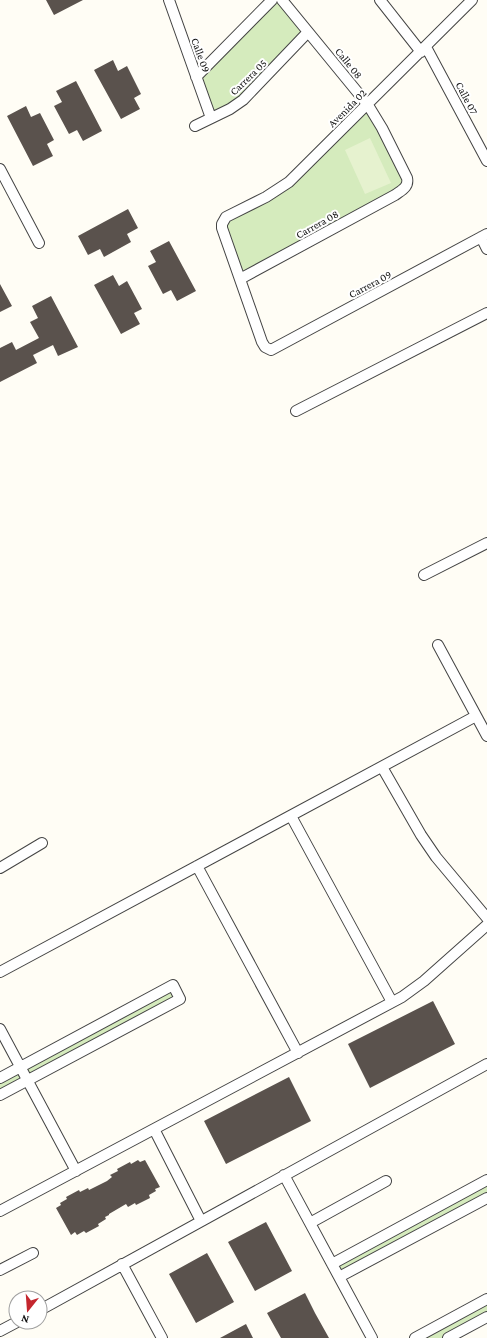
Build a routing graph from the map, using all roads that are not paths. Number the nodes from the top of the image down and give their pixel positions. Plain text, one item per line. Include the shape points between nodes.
1 (169, 0) edge
2 (272, 0) edge
3 (282, 0) edge
4 (380, 0) edge
5 (472, 0) edge
6 (308, 32) junction
7 (423, 49) junction
8 (196, 77) junction
9 (368, 105) junction
10 (212, 118) junction
11 (195, 126) dead end
12 (487, 161) edge
13 (0, 169) edge
14 (405, 188) joint
15 (484, 236) edge
16 (39, 243) dead end
17 (487, 249) edge
18 (240, 279) junction
19 (487, 313) edge
20 (296, 411) dead end
21 (487, 544) edge
22 (424, 575) dead end
23 (438, 645) dead end
24 (476, 716) junction
25 (487, 736) edge
26 (382, 767) junction
27 (291, 816) junction
28 (42, 843) dead end
29 (197, 866) junction
30 (0, 868) edge
31 (487, 918) edge
32 (487, 924) edge
33 (0, 972) edge
34 (392, 1002) junction
35 (0, 1029) edge
36 (298, 1053) junction
37 (487, 1064) edge
38 (20, 1067) junction
39 (0, 1078) edge
40 (28, 1081) junction
41 (0, 1095) edge
42 (154, 1130) junction
43 (76, 1171) junction
44 (284, 1174) junction
45 (487, 1180) edge
46 (386, 1181) dead end
47 (487, 1198) edge
48 (0, 1212) edge
49 (201, 1221) junction
50 (310, 1223) junction
51 (33, 1253) dead end
52 (122, 1264) junction
53 (332, 1264) junction
54 (0, 1270) edge
55 (339, 1277) junction
56 (487, 1300) edge
57 (48, 1306) edge
58 (487, 1317) edge
59 (162, 1338) edge
60 (372, 1338) edge
61 (415, 1338) edge
62 (448, 1338) edge

1 - 8 street, Calle 09
2 - 8 street
3 - 6 street, Calle 08
4 - 7 street, Calle 07
5 - 7 street, Avenida 02
6 - 9 street, Calle 08
6 - 10 street, Carrera 05 via 243,100
7 - 9 street, Avenida 02
7 - 12 street, Calle 07
8 - 10 street, Calle 09
9 - 14 street, Calle 08 via 407,178
9 - 18 street, Avenida 02 via 289,182 226,217 222,228
10 - 11 street, Carrera 05
13 - 16 street
14 - 18 street, Carrera 08
15 - 17 street
15 - 18 street, Carrera 09 via 274,349 264,347
19 - 20 street
21 - 22 street
23 - 24 street
24 - 25 street
24 - 26 street
26 - 27 street
26 - 31 street via 436,857
27 - 29 street
27 - 34 street
28 - 30 street
29 - 33 street
29 - 36 street
32 - 34 street via 424,981
34 - 36 street
35 - 38 street
36 - 42 street
37 - 44 street
38 - 39 street
38 - 40 street
38 - 40 street via 173,985 180,999
40 - 41 street
40 - 43 street
42 - 43 street
42 - 49 street
43 - 48 street
44 - 49 street
44 - 50 street
45 - 53 street
46 - 50 street
47 - 55 street
49 - 52 street
50 - 53 street
51 - 54 street
52 - 57 street
52 - 59 street
53 - 55 street
55 - 60 street
56 - 61 street
58 - 62 street

